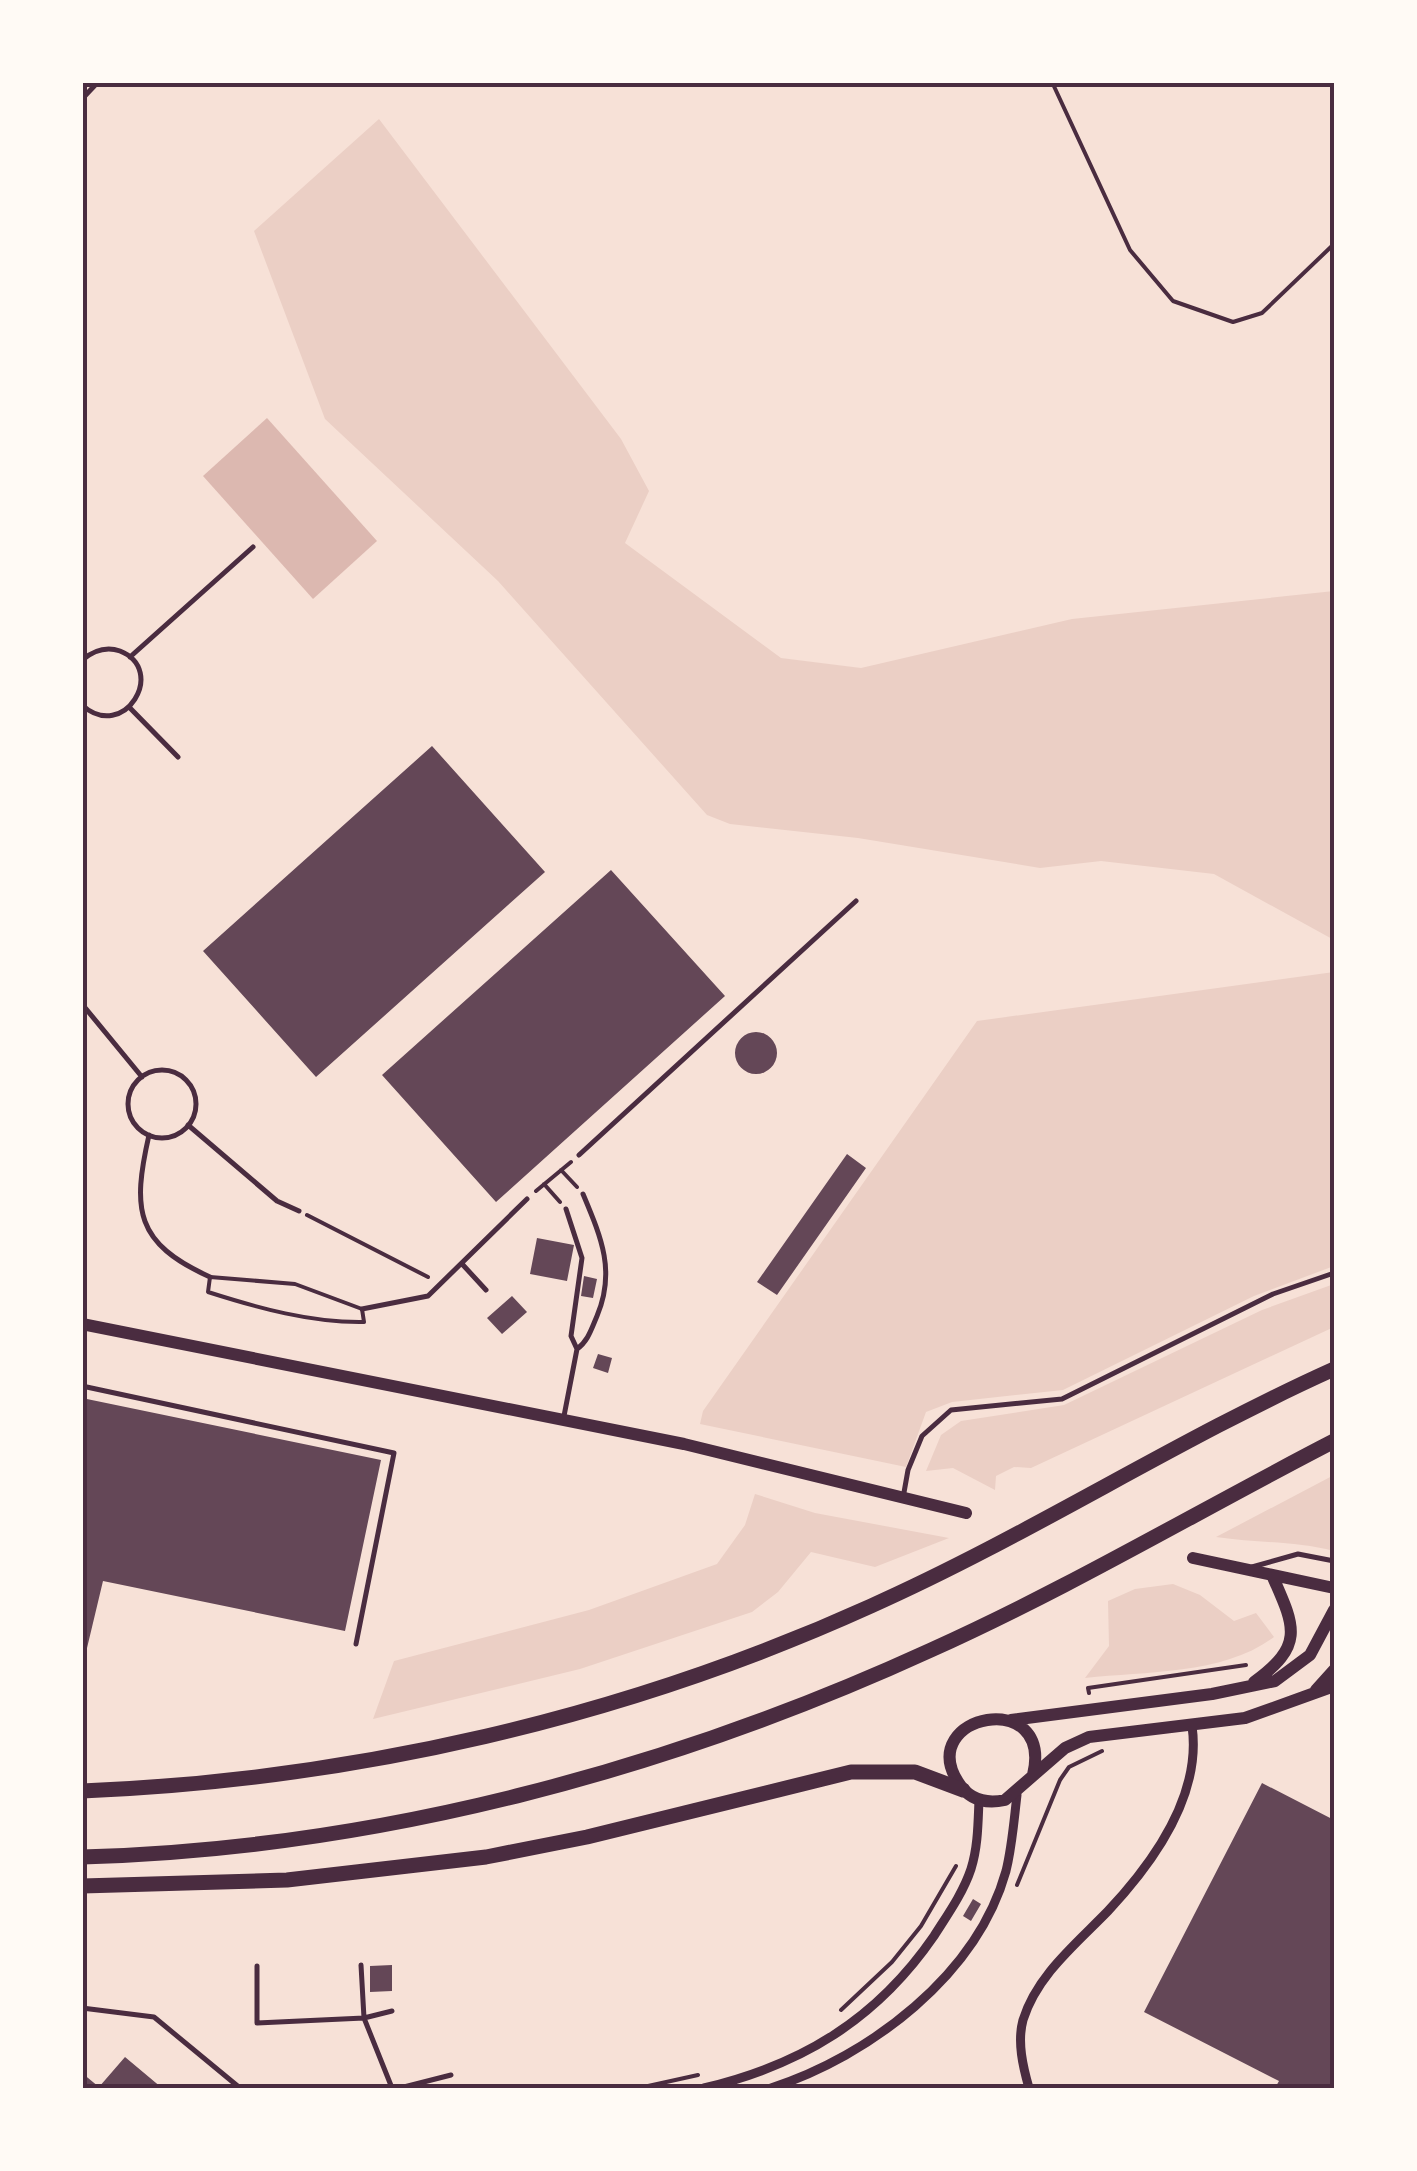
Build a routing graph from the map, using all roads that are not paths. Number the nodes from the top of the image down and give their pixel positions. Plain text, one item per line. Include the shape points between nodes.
1 (98, 82) edge
2 (82, 98) edge
3 (252, 548) dead end
4 (83, 658) edge
5 (130, 658) junction
6 (82, 705) edge
7 (130, 708) junction
8 (178, 757) dead end
9 (856, 901) dead end
10 (82, 1004) edge
11 (142, 1077) junction
12 (188, 1126) junction
13 (149, 1135) junction
14 (578, 1156) road end
15 (583, 1194) road end
16 (527, 1199) road end
17 (566, 1209) road end
18 (299, 1211) road end
19 (462, 1265) junction
20 (1334, 1273) edge
21 (210, 1277) road end
22 (486, 1290) dead end
23 (362, 1310) road end
24 (82, 1324) edge
25 (577, 1349) junction
26 (1334, 1369) edge
27 (82, 1386) edge
28 (564, 1419) junction
29 (1334, 1441) edge
30 (903, 1498) junction
31 (966, 1513) dead end
32 (1193, 1558) dead end
33 (1334, 1562) edge
34 (1245, 1570) junction
35 (1272, 1575) junction
36 (1334, 1588) edge
37 (1334, 1610) edge
38 (356, 1644) dead end
39 (1334, 1670) edge
40 (1334, 1686) edge
41 (1248, 1687) junction
42 (1312, 1694) junction
43 (1008, 1720) junction
44 (1192, 1726) junction
45 (1033, 1775) junction
46 (964, 1790) junction
47 (82, 1792) edge
48 (1018, 1795) junction
49 (980, 1800) junction
50 (82, 1858) edge
51 (82, 1886) edge
52 (361, 1965) dead end
53 (257, 1966) dead end
54 (82, 2008) edge
55 (392, 2010) dead end
56 (364, 2018) junction
57 (451, 2074) dead end
58 (240, 2088) edge
59 (392, 2088) edge
60 (400, 2088) edge
61 (704, 2088) edge
62 (771, 2088) edge
63 (1029, 2088) edge

1 - 2 lane
3 - 5 lane
4 - 5 lane via 109,649
5 - 7 lane via 141,677
6 - 7 lane via 110,717
7 - 8 lane
9 - 14 lane
10 - 11 lane
11 - 12 lane via 164,1070 184,1079 195,1098
11 - 13 lane via 128,1105 135,1126
12 - 13 lane via 175,1136
12 - 18 lane
13 - 21 lane via 138,1204 149,1234 175,1261
15 - 25 lane via 608,1272 604,1301
16 - 19 lane
17 - 25 lane via 582,1258 570,1336
19 - 22 lane
19 - 23 lane via 428,1296
20 - 30 lane via 1273,1294 1062,1399 951,1410 922,1436
24 - 28 main road
25 - 28 lane
26 - 47 highway via 869,1608 700,1675 587,1711 413,1751 183,1787
27 - 38 lane via 394,1454
28 - 30 main road
29 - 50 highway via 934,1649 729,1733 560,1784 406,1820 218,1848
30 - 31 main road
32 - 34 main road
33 - 34 lane via 1298,1554
34 - 35 main road
35 - 36 main road
35 - 41 main road via 1294,1625 1290,1647
37 - 41 main road via 1310,1655 1275,1681
39 - 42 main road
40 - 42 main road
41 - 43 main road
42 - 44 main road via 1246,1718
43 - 45 main road via 1030,1739
43 - 46 main road via 980,1719 958,1737 951,1765
44 - 45 main road via 1089,1737
44 - 63 street via 1193,1760 1161,1844 1034,1993 1022,2024
45 - 48 main road
46 - 49 main road
46 - 51 highway via 915,1772 851,1772 486,1857 287,1880
48 - 49 main road
48 - 62 street via 1002,1880 971,1942 941,1981 846,2054
49 - 61 street via 972,1868 960,1895 878,2005 825,2044 759,2076
52 - 56 lane
53 - 56 lane via 257,2023
54 - 58 lane via 154,2016
55 - 56 lane
56 - 59 lane
57 - 60 lane

